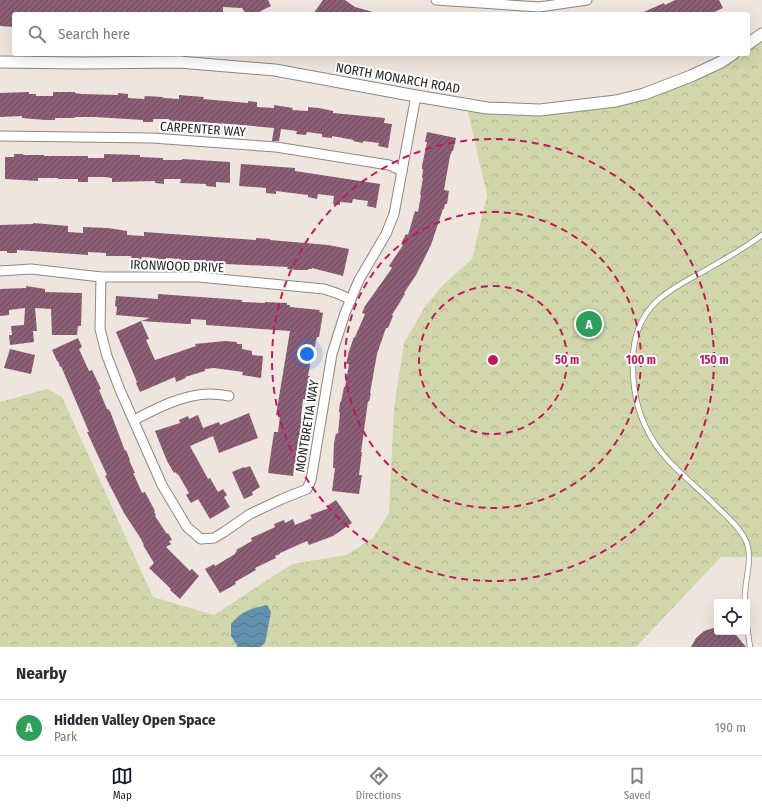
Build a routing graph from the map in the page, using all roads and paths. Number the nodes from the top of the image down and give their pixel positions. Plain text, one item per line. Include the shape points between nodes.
1 (436, 0) edge
2 (587, 0) edge
3 (762, 34) edge
4 (750, 43) edge
5 (730, 56) edge
6 (0, 62) edge
7 (416, 96) junction
8 (0, 136) edge
9 (402, 171) junction
10 (762, 235) edge
11 (0, 271) edge
12 (101, 277) junction
13 (350, 300) junction
14 (229, 396) dead end
15 (134, 420) junction
16 (745, 599) edge
17 (748, 635) edge
18 (750, 647) edge

1 - 2 street via 539,7
3 - 4 street
5 - 7 street, NORTH MONARCH ROAD via 691,76 644,94 589,105 540,110 486,108
6 - 7 street, NORTH MONARCH ROAD via 179,62 275,70
7 - 9 street, MONTBRETIA WAY
8 - 9 street, CARPENTER WAY via 152,138 276,147 389,165
9 - 13 street, MONTBRETIA WAY via 394,214 386,234
10 - 16 lane via 681,284 658,301 645,315 637,332 633,352 632,376 636,400 656,445 737,527 746,540 749,551
11 - 12 street, IRONWOOD DRIVE via 31,269
12 - 13 street, IRONWOOD DRIVE via 198,278 324,289
12 - 15 street, MONTBRETIA WAY via 100,329 107,356
13 - 15 street, MONTBRETIA WAY via 332,354 311,480 307,490 250,514 214,538 201,539 187,527 162,485
14 - 15 street via 196,395
17 - 18 lane

